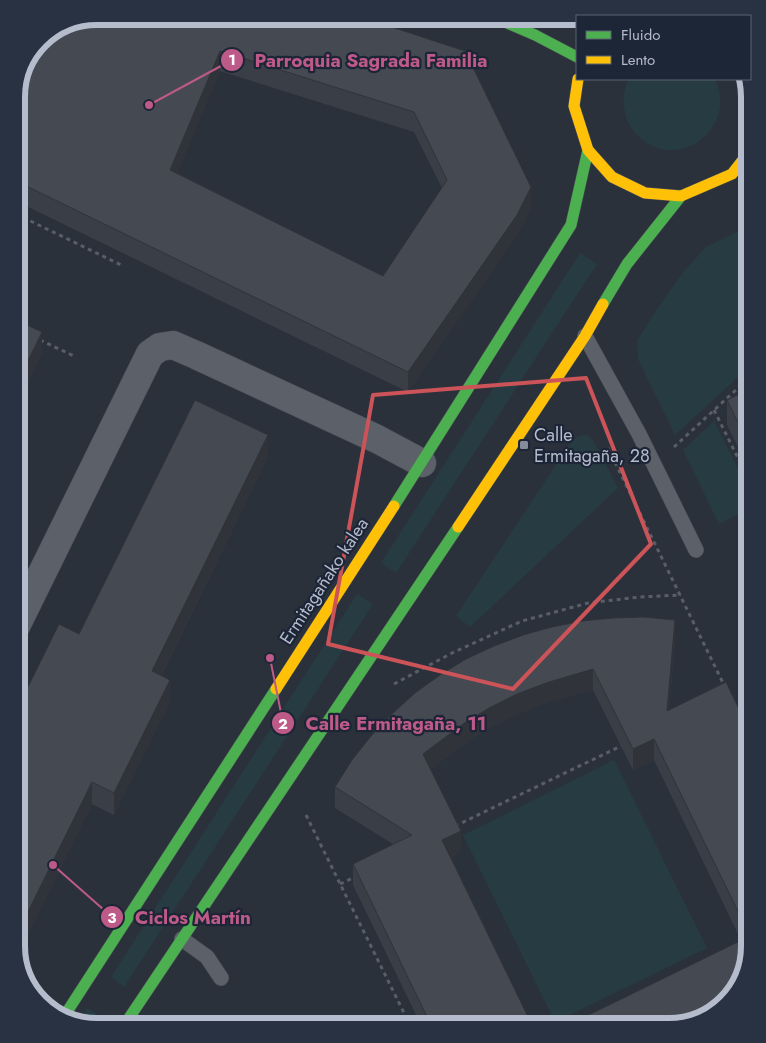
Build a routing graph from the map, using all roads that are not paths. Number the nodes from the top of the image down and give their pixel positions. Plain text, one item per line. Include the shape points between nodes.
1 (514, 25) edge
2 (576, 56) edge
3 (578, 80) edge
4 (588, 150) junction
5 (741, 166) edge
6 (681, 196) junction
7 (585, 336) junction
8 (422, 463) junction
9 (696, 550) dead end
10 (25, 608) edge
11 (182, 939) junction
12 (221, 978) dead end
13 (67, 1012) edge
14 (129, 1018) edge

1 - 2 street
3 - 4 street via 574,106
4 - 6 street via 612,177 645,193
4 - 8 street, Ermitagañako kalea via 571,225
5 - 6 street via 736,175
6 - 7 street via 627,264
7 - 9 lane via 639,434
7 - 11 street
8 - 10 street via 196,355 173,345 160,347 150,354
8 - 13 street, Ermitagañako kalea
11 - 12 lane via 207,957
11 - 14 street

